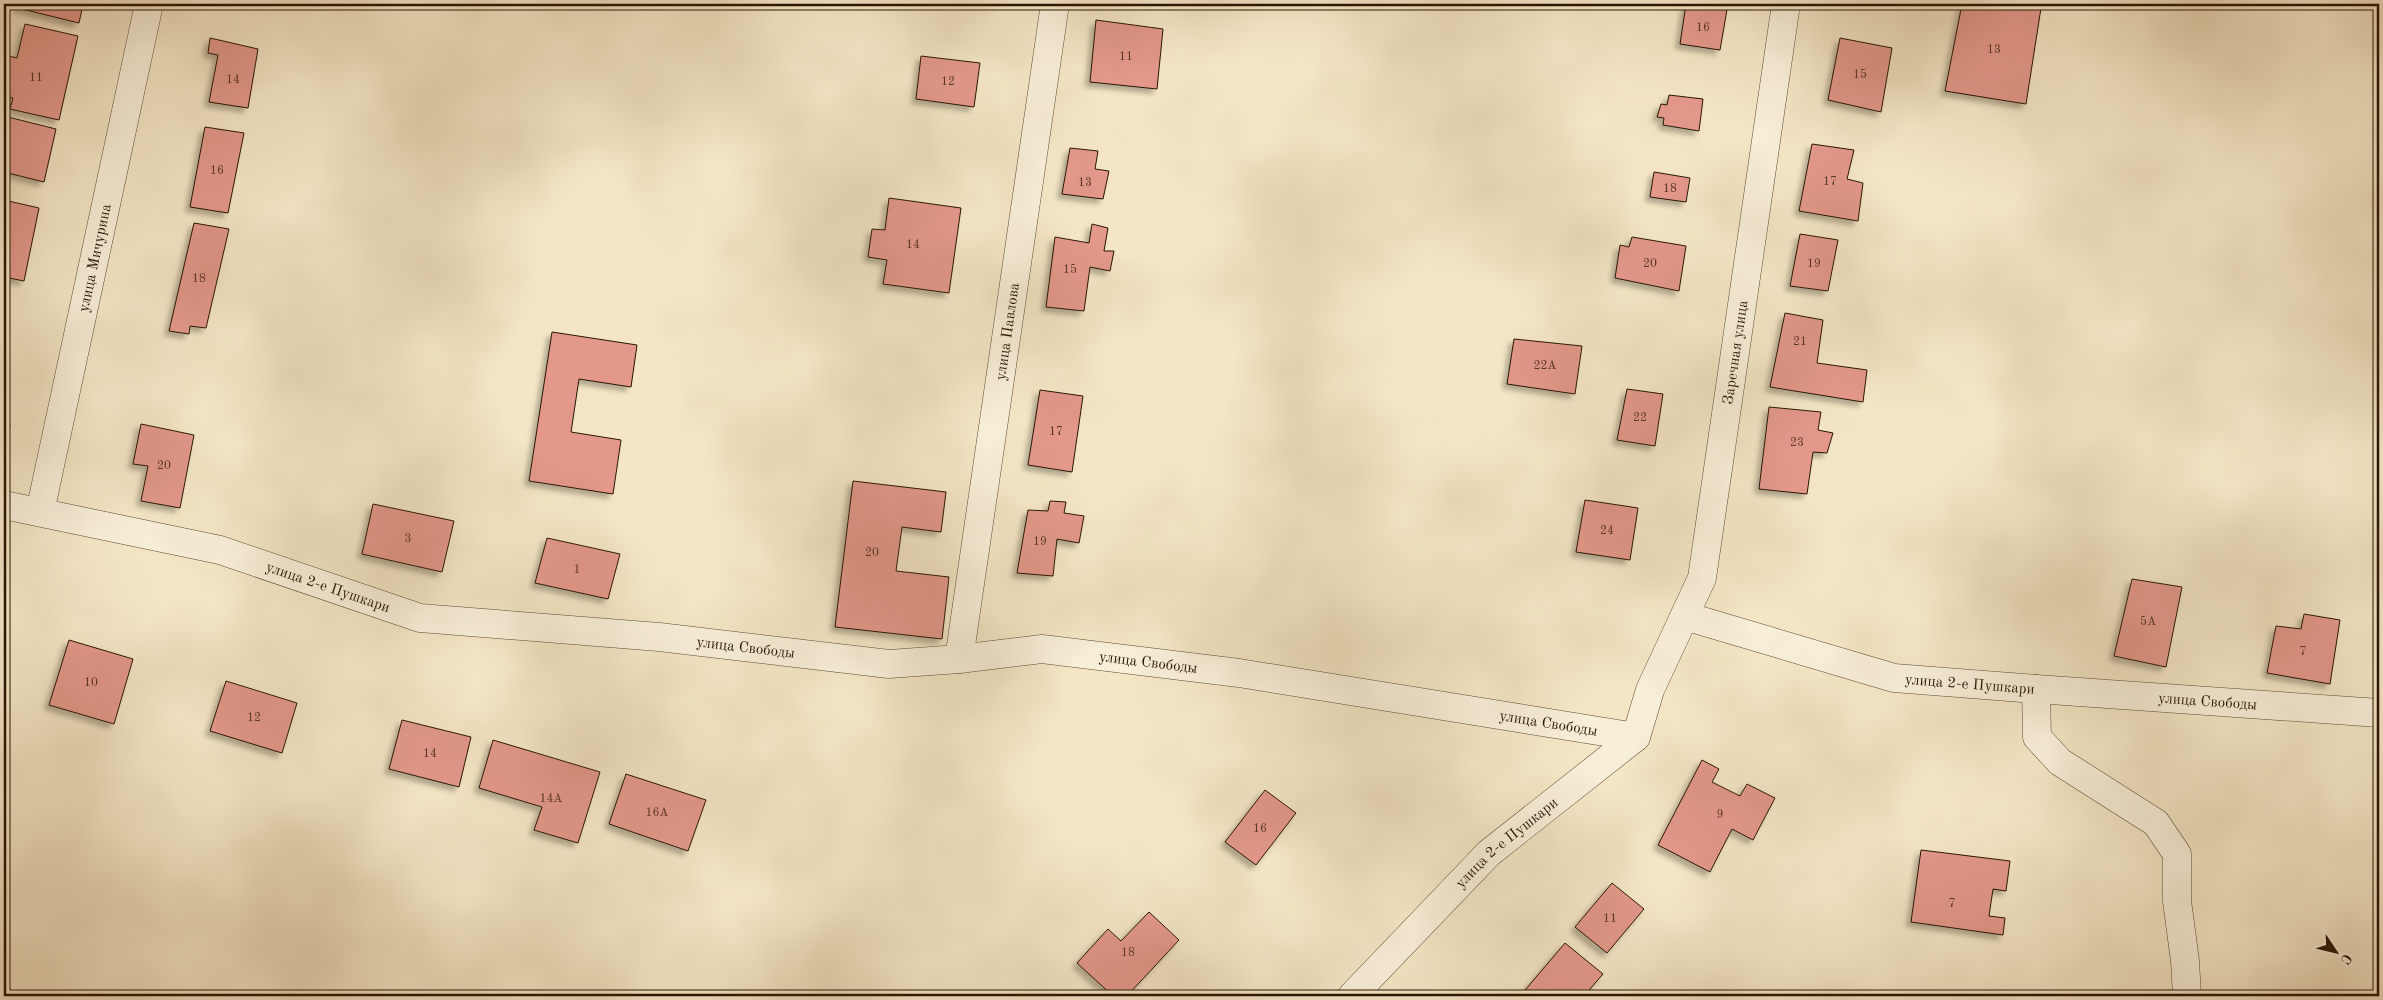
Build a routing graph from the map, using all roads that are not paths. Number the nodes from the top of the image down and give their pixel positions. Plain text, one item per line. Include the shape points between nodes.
1 (149, 4) edge
2 (1055, 4) edge
3 (1786, 4) edge
4 (4, 505) edge
5 (40, 512) junction
6 (1685, 616) junction
7 (659, 637) joint
8 (959, 659) junction
9 (2036, 689) junction
10 (2379, 713) edge
11 (1636, 737) junction
12 (1352, 996) edge
13 (2187, 996) edge

1 - 5 street, улица Мичурина
2 - 8 street, улица Павлова
3 - 6 street, Заречная улица via 1702,578
4 - 5 street, улица 2-е Пушкари
5 - 7 street, улица 2-е Пушкари via 220,550 420,618
6 - 9 street, улица 2-е Пушкари via 1894,678
6 - 11 street, Заречная улица via 1650,690
7 - 8 street, улица Свободы via 888,664
8 - 11 street, улица Свободы via 1042,649 1239,673
9 - 10 street, улица Свободы
9 - 13 street, улица 2-е Пушкари via 2036,737 2060,762 2156,823 2177,854 2176,901
11 - 12 street, улица 2-е Пушкари via 1489,854

